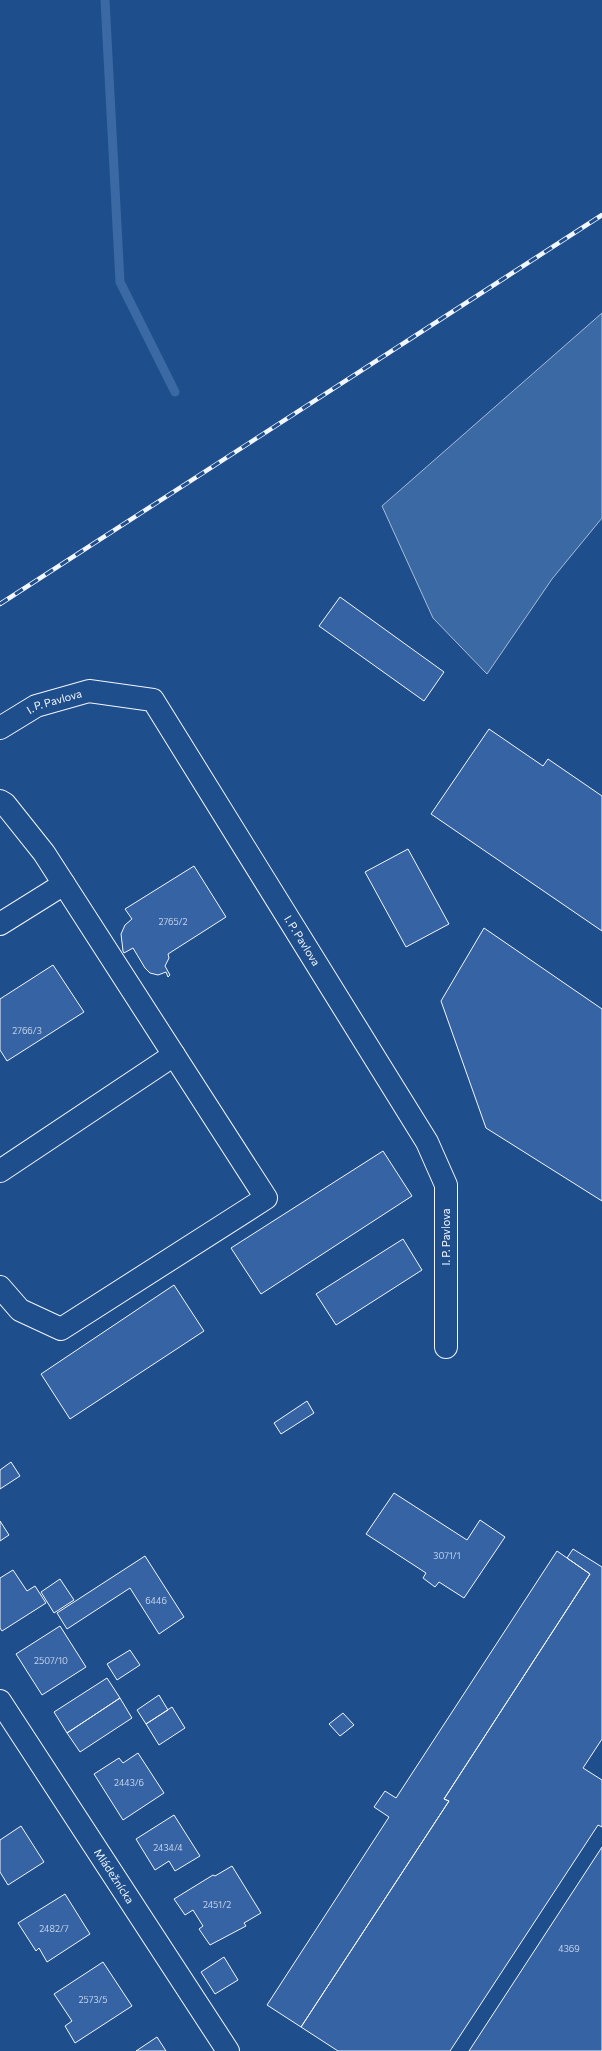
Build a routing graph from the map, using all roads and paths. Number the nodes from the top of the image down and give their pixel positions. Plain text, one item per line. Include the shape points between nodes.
1 (0, 728) edge
2 (0, 801) edge
3 (64, 884) junction
4 (0, 924) edge
5 (174, 1055) junction
6 (0, 1171) edge
7 (0, 1287) edge
8 (446, 1347) dead end
9 (0, 1701) edge
10 (228, 2051) edge

1 - 8 street, I. P. Pavlova via 36,706 89,691 153,700 427,1142 446,1185
2 - 3 street via 44,853
3 - 4 street
3 - 5 street
5 - 6 street
5 - 7 street via 266,1198 62,1330 20,1310
9 - 10 street, Mládežnícka

